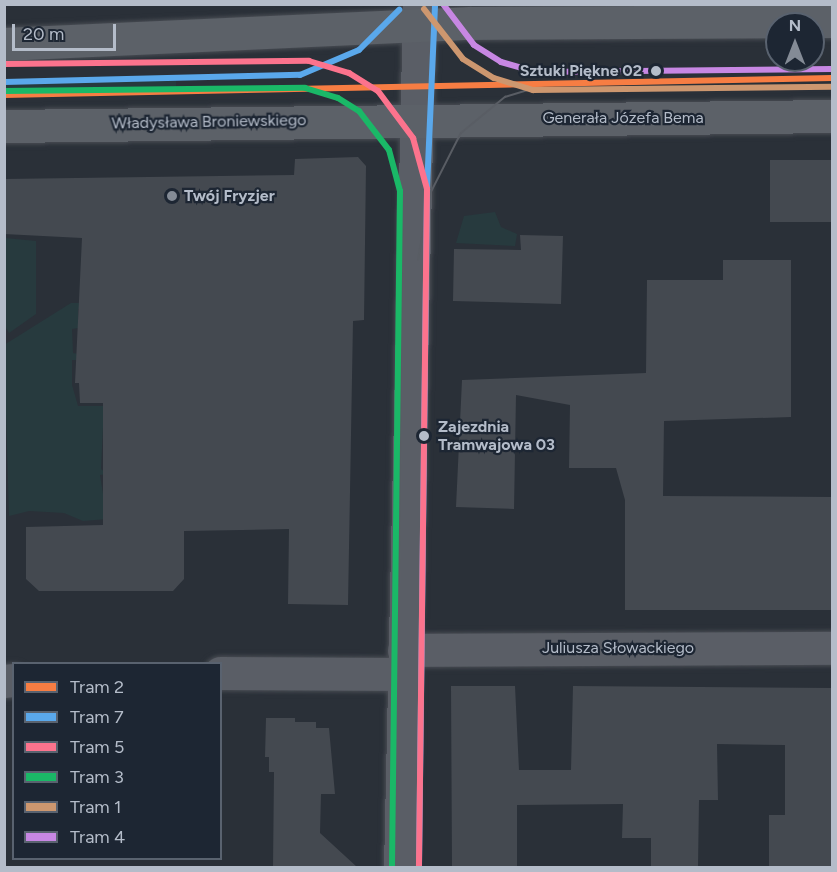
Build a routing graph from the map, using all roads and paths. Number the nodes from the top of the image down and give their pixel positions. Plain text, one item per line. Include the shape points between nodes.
1 (418, 15) edge
2 (832, 21) edge
3 (4, 44) edge
4 (832, 116) edge
5 (414, 120) junction
6 (4, 126) edge
7 (832, 648) edge
8 (403, 662) junction
9 (222, 673) edge
10 (400, 867) edge

1 - 2 main road
1 - 3 main road
1 - 5 street
4 - 5 main road, Generała Józefa Bema
5 - 6 main road, Władysława Broniewskiego
5 - 8 street
7 - 8 street, Juliusza Słowackiego
8 - 9 street, Juliusza Słowackiego
8 - 10 street

